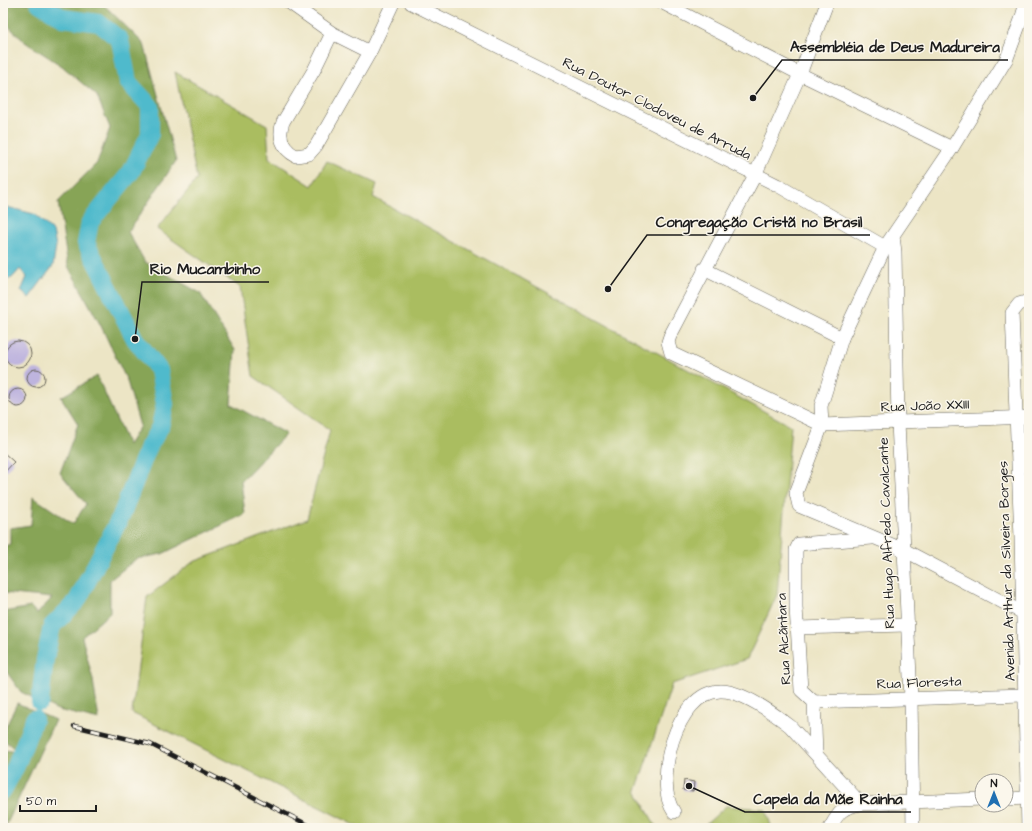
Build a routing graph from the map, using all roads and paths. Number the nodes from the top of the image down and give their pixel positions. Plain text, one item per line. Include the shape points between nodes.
1 (393, 3) edge
2 (411, 3) edge
3 (663, 3) edge
4 (827, 3) edge
5 (1026, 3) edge
6 (295, 4) edge
7 (332, 33) junction
8 (370, 52) junction
9 (800, 74) junction
10 (952, 148) junction
11 (755, 174) junction
12 (893, 236) junction
13 (885, 247) junction
14 (704, 269) junction
15 (1029, 301) edge
16 (842, 338) junction
17 (1023, 417) edge
18 (898, 422) junction
19 (822, 425) junction
20 (875, 538) junction
21 (1025, 538) edge
22 (904, 550) junction
23 (1026, 614) edge
24 (906, 625) junction
25 (797, 628) junction
26 (1026, 695) junction
27 (911, 698) junction
28 (814, 702) junction
29 (816, 752) junction
30 (1028, 798) edge
31 (974, 799) edge
32 (1014, 799) edge
33 (912, 801) junction
34 (861, 804) junction
35 (674, 812) dead end
36 (830, 828) edge
37 (913, 828) edge
38 (1028, 828) edge

1 - 8 street
2 - 11 street, Rua Doutor Clodoveu de Arruda
3 - 9 street
4 - 9 street
5 - 10 street via 1007,58
6 - 7 street
7 - 8 street
7 - 8 street via 314,70 283,122 281,138 290,153 296,156 314,151
9 - 10 street
9 - 11 street
10 - 12 street
11 - 13 street, Rua Doutor Clodoveu de Arruda
11 - 14 street
12 - 13 street
12 - 18 street, Rua Hugo Alfredo Cavalcante
13 - 16 street
14 - 16 street
14 - 19 street via 670,336 668,342 671,353
15 - 17 street, Avenida Arthur da Silveira Borges via 1019,304 1012,313
16 - 19 street via 821,406
17 - 18 street, Rua João XXIII
17 - 21 street, Avenida Arthur da Silveira Borges
18 - 19 street, Rua João XXIII
18 - 22 street, Rua Hugo Alfredo Cavalcante
19 - 20 street via 796,493 799,506
20 - 22 street
20 - 25 street, Rua Alcãntara via 798,544
21 - 23 street, Avenida Arthur da Silveira Borges
22 - 23 street
22 - 24 street, Rua Hugo Alfredo Cavalcante
23 - 26 street, Avenida Arthur da Silveira Borges
24 - 25 street
24 - 27 street, Rua Hugo Alfredo Cavalcante
25 - 28 street, Rua Alcãntara via 801,690
26 - 27 street, Rua Floresta
26 - 30 street, Avenida Arthur da Silveira Borges
27 - 28 street, Rua Floresta
27 - 33 street, Rua Hugo Alfredo Cavalcante
28 - 29 street
29 - 34 street
29 - 35 street via 778,716 744,697 718,690 707,694 688,710 672,741 667,795
30 - 32 street
30 - 38 street, Avenida Arthur da Silveira Borges
31 - 33 street
33 - 34 street
33 - 37 street, Rua Hugo Alfredo Cavalcante
34 - 36 street via 841,810

